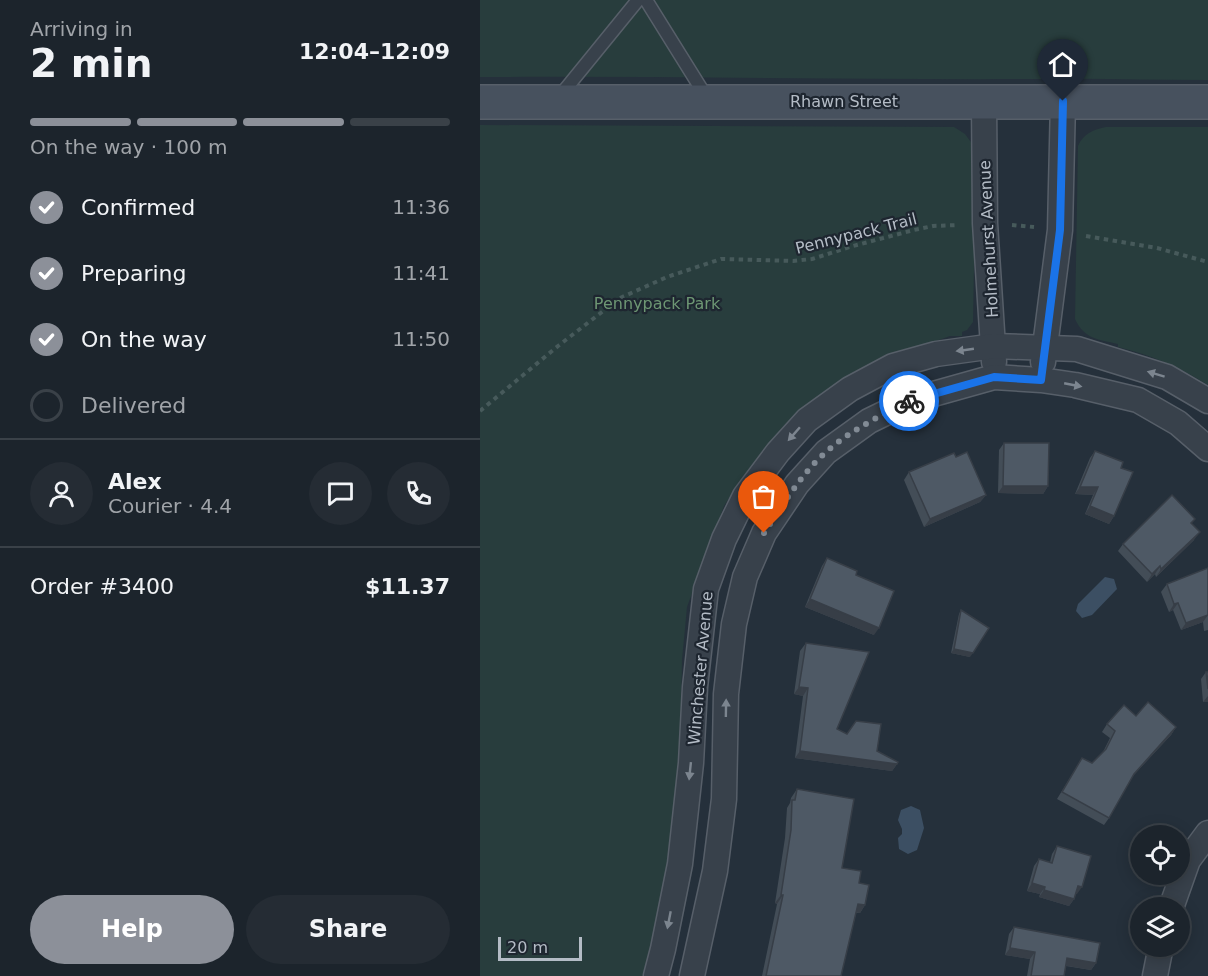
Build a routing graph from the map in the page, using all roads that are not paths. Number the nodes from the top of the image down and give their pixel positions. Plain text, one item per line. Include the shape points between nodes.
1 (638, 0) edge
2 (646, 0) edge
3 (984, 101) junction
4 (1063, 101) junction
5 (480, 102) edge
6 (555, 102) junction
7 (710, 102) junction
8 (1208, 102) edge
9 (994, 346) junction
10 (1044, 348) junction
11 (994, 377) junction
12 (1041, 380) junction
13 (1208, 400) edge
14 (1208, 449) edge
15 (1208, 833) edge
16 (680, 864) junction
17 (715, 871) junction
18 (1175, 897) edge
19 (1159, 957) edge
20 (656, 976) edge
21 (692, 976) edge
22 (1155, 976) edge

1 - 6 lane
2 - 7 lane
3 - 4 main road, Rhawn Street
3 - 7 main road, Rhawn Street
3 - 9 street, Holmehurst Avenue via 985,223
4 - 8 main road, Rhawn Street
4 - 10 street via 1060,230
5 - 6 main road, Rhawn Street
6 - 7 main road, Rhawn Street
9 - 10 street, Winchester Avenue
9 - 11 street, Holmehurst Avenue
9 -> 16 street, Winchester Avenue via 936,354 893,366 850,389 807,420 746,496 724,539 706,589
10 - 12 street
13 -> 10 street, Winchester Avenue via 1155,373 1077,349
11 - 12 street, Winchester Avenue
17 -> 11 street, Winchester Avenue via 734,624 745,577 764,533 797,484 826,452 869,421 912,400
12 -> 14 street, Winchester Avenue via 1138,400 1178,423
15 - 18 street via 1188,860
16 - 17 street
16 -> 20 street, Winchester Avenue
17 - 21 street, Winchester Avenue
19 - 22 street

